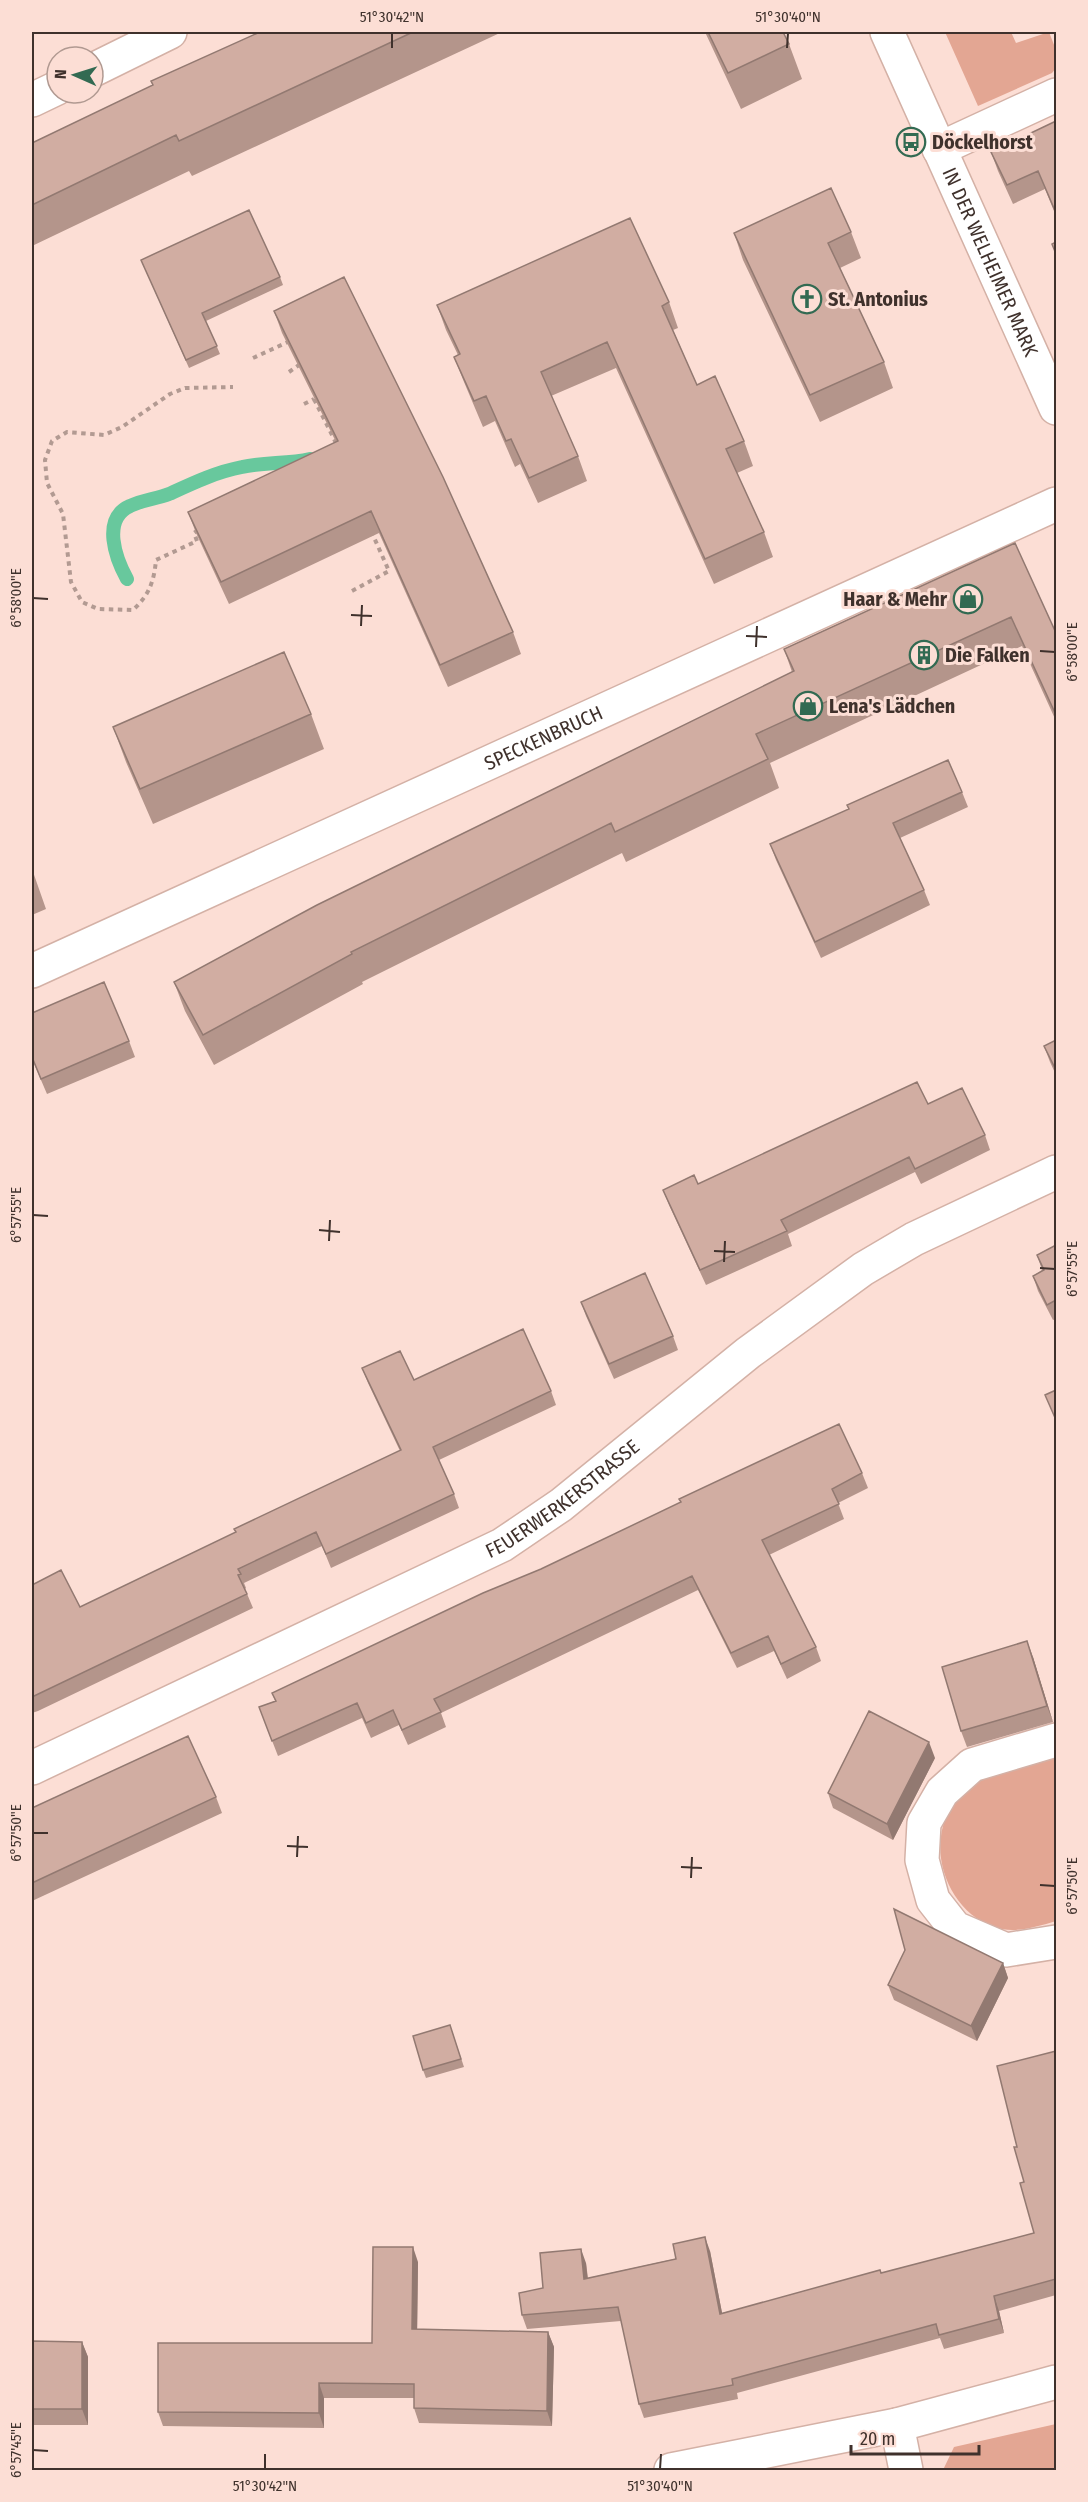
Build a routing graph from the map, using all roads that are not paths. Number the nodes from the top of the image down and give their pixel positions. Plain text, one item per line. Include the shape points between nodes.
1 (170, 32) edge
2 (887, 32) edge
3 (105, 64) edge
4 (1056, 94) edge
5 (939, 149) junction
6 (1056, 408) edge
7 (1056, 504) edge
8 (32, 971) edge
9 (1056, 1172) edge
10 (1056, 1740) edge
11 (32, 1768) edge
12 (1056, 1942) edge
13 (1056, 2382) edge
14 (897, 2425) junction
15 (671, 2470) edge
16 (906, 2470) edge

1 - 3 street
2 - 5 street, IN DER WELHEIMER MARK
4 - 5 street, IN DER WELHEIMER MARK
5 - 6 street, IN DER WELHEIMER MARK
7 - 8 street, SPECKENBRUCH
9 - 11 street, FEUERWERKERSTRASSE via 914,1239 863,1269 794,1317 561,1505 502,1545
10 - 12 street via 972,1765 942,1792 924,1823 922,1860 933,1900 955,1928 1006,1950
13 - 14 street
14 - 15 street
14 - 16 street

